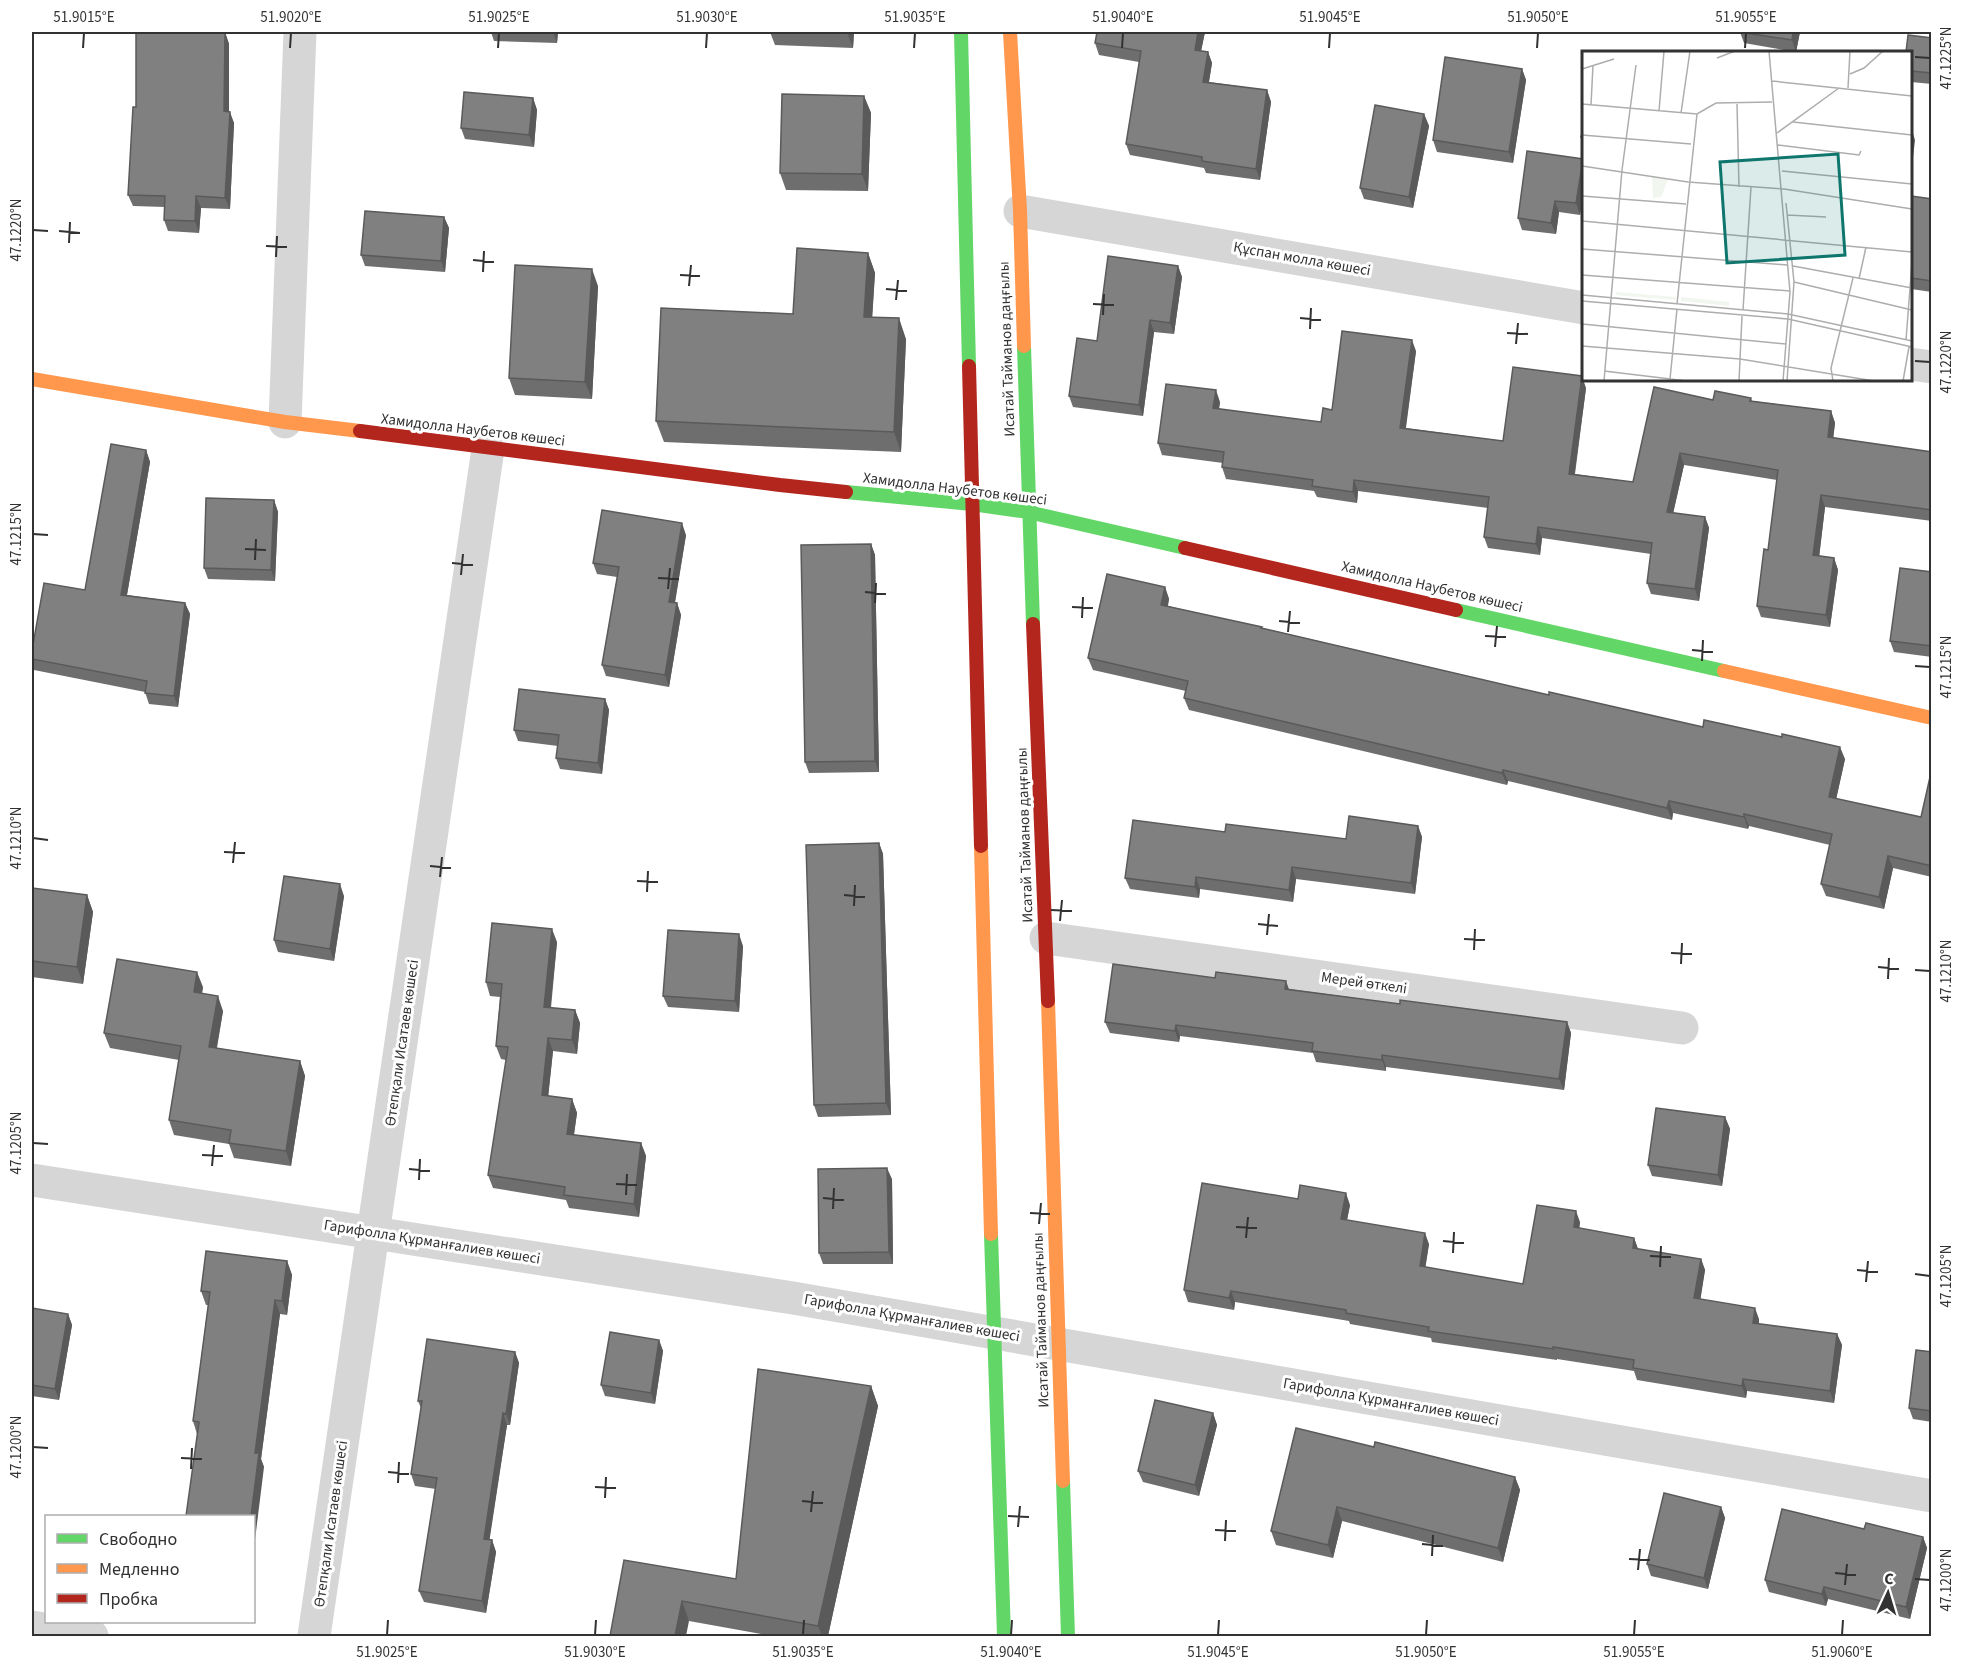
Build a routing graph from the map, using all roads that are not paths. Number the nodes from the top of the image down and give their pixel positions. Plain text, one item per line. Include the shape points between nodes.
1 (300, 32) edge
2 (961, 32) edge
3 (1010, 32) edge
4 (1020, 211) junction
5 (1582, 308) edge
6 (1912, 364) edge
7 (1932, 367) edge
8 (32, 379) edge
9 (285, 422) junction
10 (488, 449) junction
11 (972, 504) junction
12 (1028, 512) junction
13 (1932, 718) edge
14 (1046, 938) junction
15 (1682, 1028) dead end
16 (32, 1180) edge
17 (374, 1233) junction
18 (993, 1332) junction
19 (1058, 1344) junction
20 (1932, 1496) edge
21 (32, 1627) edge
22 (92, 1636) edge
23 (314, 1636) edge
24 (1004, 1636) edge
25 (1068, 1636) edge

1 - 9 street
2 - 11 main road
3 - 4 main road, Исатай Тайманов даңғылы
4 - 5 street, Құспан молла көшесі
4 - 12 main road, Исатай Тайманов даңғылы
6 - 7 street
8 - 9 main road, Хамидолла Наубетов көшесі
9 - 10 main road, Хамидолла Наубетов көшесі
10 - 11 main road, Хамидолла Наубетов көшесі
10 - 17 street, Өтепқали Исатаев көшесі
11 - 12 main road, Хамидолла Наубетов көшесі
11 - 18 main road
12 - 13 main road, Хамидолла Наубетов көшесі
12 - 14 main road, Исатай Тайманов даңғылы
14 - 15 street, Мерей өткелі
14 - 19 main road, Исатай Тайманов даңғылы
16 - 17 street, Гарифолла Құрманғалиев көшесі
17 - 18 street, Гарифолла Құрманғалиев көшесі
17 - 23 street, Өтепқали Исатаев көшесі
18 - 19 street, Гарифолла Құрманғалиев көшесі
18 - 24 main road
19 - 20 street, Гарифолла Құрманғалиев көшесі
19 - 25 main road, Исатай Тайманов даңғылы
21 - 22 street

